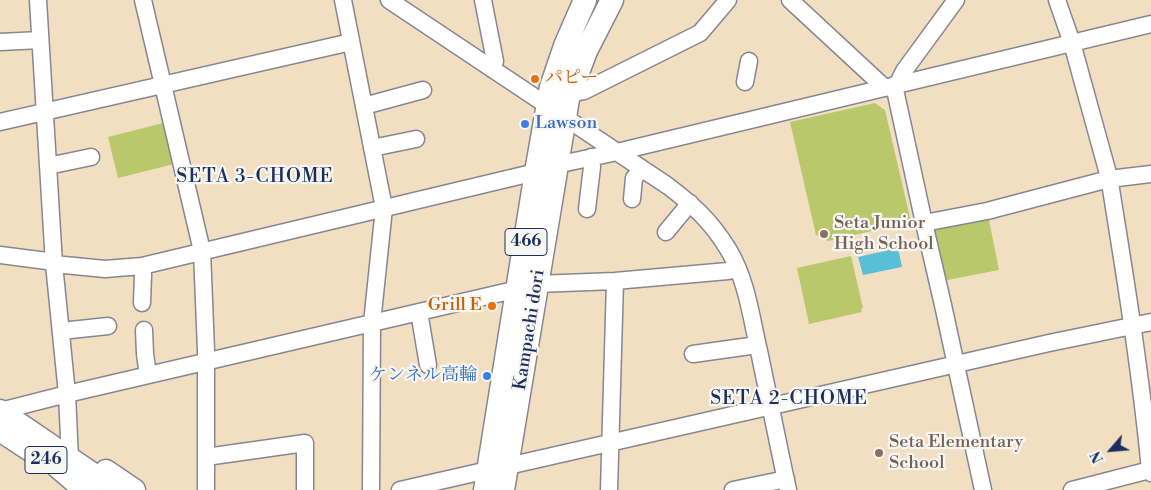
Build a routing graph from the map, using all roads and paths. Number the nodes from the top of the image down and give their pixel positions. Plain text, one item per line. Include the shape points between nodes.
1 (38, 0) edge
2 (143, 0) edge
3 (343, 0) edge
4 (389, 0) edge
5 (483, 0) edge
6 (586, 0) edge
7 (612, 0) edge
8 (728, 0) edge
9 (790, 0) edge
10 (956, 0) edge
11 (1057, 0) edge
12 (1151, 24) edge
13 (40, 40) junction
14 (0, 42) edge
15 (351, 42) junction
16 (1072, 43) junction
17 (749, 60) dead end
18 (492, 70) junction
19 (745, 82) dead end
20 (162, 85) junction
21 (892, 86) junction
22 (423, 90) dead end
23 (571, 93) junction
24 (364, 106) junction
25 (45, 112) junction
26 (556, 112) junction
27 (0, 122) edge
28 (416, 139) dead end
29 (372, 148) junction
30 (617, 152) junction
31 (91, 157) dead end
32 (591, 157) junction
33 (48, 166) junction
34 (546, 168) junction
35 (642, 169) junction
36 (1151, 174) edge
37 (1109, 179) junction
38 (632, 199) dead end
39 (690, 203) junction
40 (384, 208) junction
41 (587, 209) dead end
42 (924, 223) junction
43 (666, 232) dead end
44 (202, 251) junction
45 (0, 255) edge
46 (54, 264) junction
47 (142, 266) junction
48 (737, 269) junction
49 (615, 281) junction
50 (528, 286) junction
51 (142, 303) dead end
52 (419, 312) junction
53 (372, 322) junction
54 (1151, 322) edge
55 (1132, 325) junction
56 (108, 326) dead end
57 (144, 330) dead end
58 (61, 331) junction
59 (757, 345) junction
60 (692, 354) dead end
61 (205, 362) junction
62 (428, 365) dead end
63 (956, 365) junction
64 (148, 375) junction
65 (66, 394) junction
66 (770, 407) junction
67 (0, 411) edge
68 (1148, 421) edge
69 (0, 430) edge
70 (610, 442) junction
71 (206, 457) junction
72 (64, 463) junction
73 (1150, 471) edge
74 (494, 475) edge
75 (787, 484) edge
76 (85, 490) edge
77 (92, 490) edge
78 (116, 490) edge
79 (134, 490) edge
80 (206, 490) edge
81 (305, 490) edge
82 (371, 490) edge
83 (400, 490) edge
84 (504, 490) edge
85 (609, 490) edge
86 (733, 490) edge
87 (983, 490) edge
88 (1072, 490) edge

1 - 13 street
2 - 20 street
3 - 15 street
4 - 18 street
5 - 18 street via 495,61
6 - 26 highway, 466 via 564,46 551,87
7 - 23 highway, 466 via 586,51
8 - 23 street via 700,32 584,91
9 - 21 street
10 - 21 street
11 - 16 street
12 - 16 street
13 - 14 street
13 - 25 street
15 - 20 street
15 - 24 street
16 - 21 street
16 - 37 street
17 - 19 street
18 - 26 street
20 - 25 street
20 - 44 street
21 - 30 street
21 - 42 street
22 - 24 street
23 - 26 highway, 466
24 - 29 street
25 - 27 street
25 - 33 street
26 - 30 street
26 - 34 highway, 466
28 - 29 street
29 - 40 street
30 - 32 street
30 - 35 street
31 - 33 street
32 - 34 street
32 - 41 street
33 - 46 street
34 - 40 street
34 - 50 highway, 466
35 - 38 street via 634,178
35 - 39 street
36 - 37 street
37 - 42 street via 987,211
37 - 55 street
39 - 43 street
39 - 48 street via 714,228
40 - 44 street
40 - 53 street
42 - 63 street
44 - 47 street
44 - 61 street
45 - 46 street
46 - 47 street via 105,270
46 - 58 street
47 - 51 street
48 - 49 street
48 - 59 street via 746,292
49 - 50 street
49 - 70 street
50 - 52 street
50 - 74 highway, 466
52 - 53 street
52 - 62 street
53 - 61 street
53 - 82 street
54 - 55 street
55 - 63 street
55 - 68 street
56 - 58 street
57 - 64 street
58 - 65 street
59 - 60 street
59 - 66 street
61 - 64 street
61 - 71 street
63 - 66 street
63 - 87 street
64 - 65 street
65 - 67 street
65 - 72 street
66 - 70 street
66 - 75 street
67 - 72 highway, 246
68 - 73 street
69 - 72 highway, 246
70 - 74 street
70 - 85 street
71 - 80 street
71 - 81 street via 305,443
72 - 76 highway, 246
72 - 77 highway, 246
72 - 78 highway, 246
72 - 79 highway, 246 via 93,463
73 - 88 street
74 - 83 street
74 - 84 highway, 466
75 - 86 street

